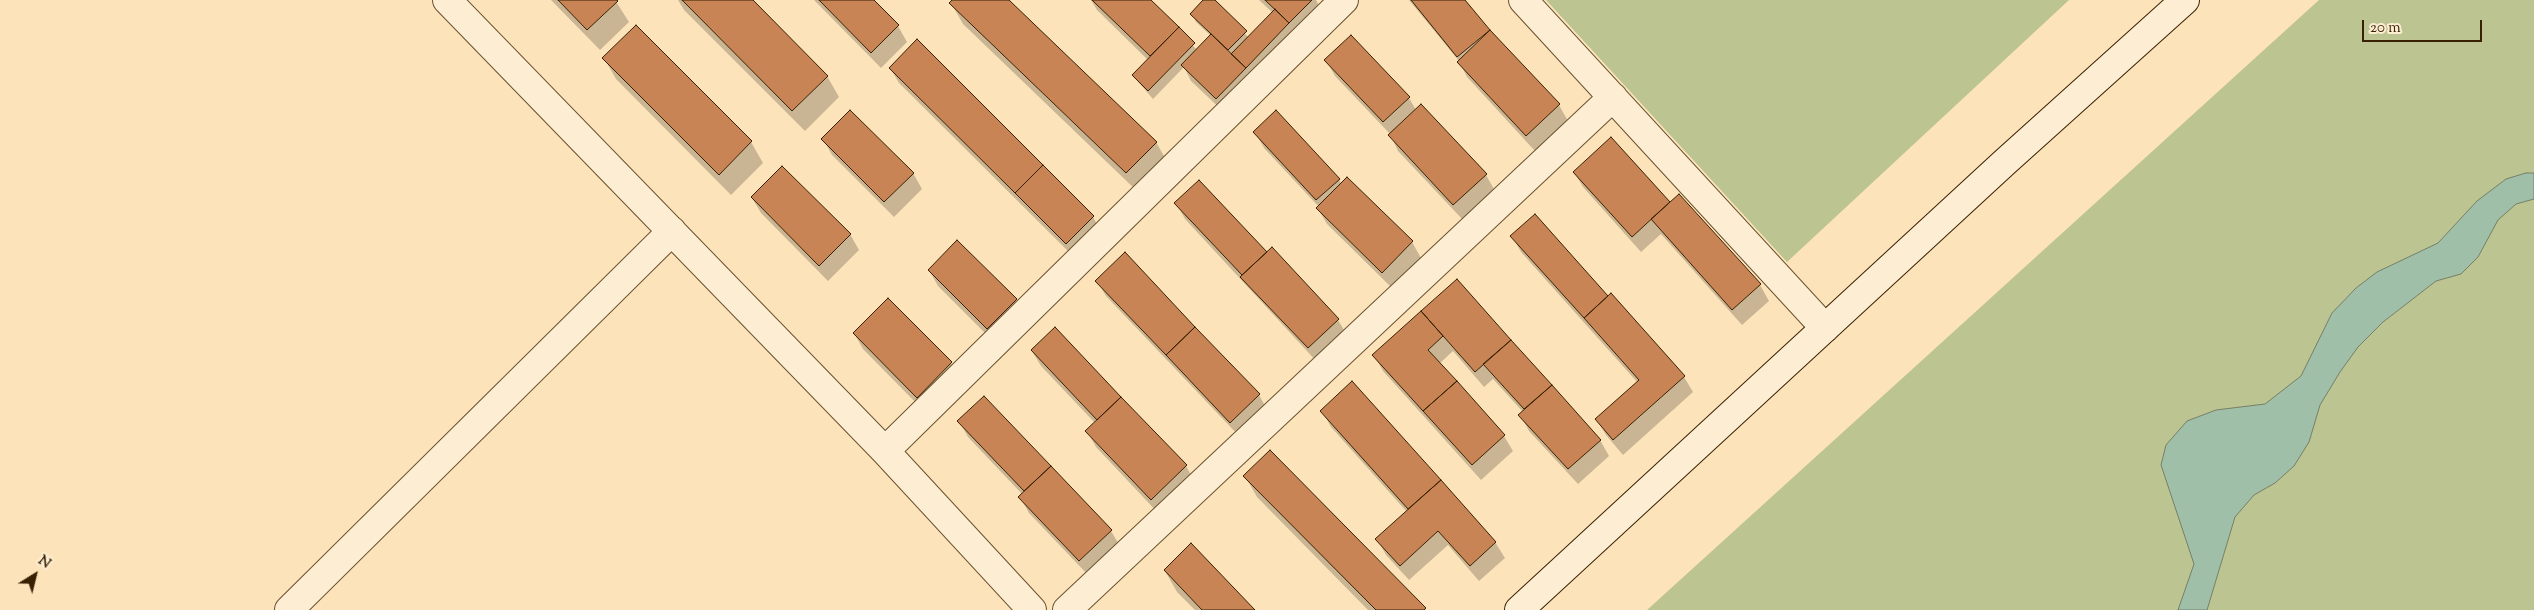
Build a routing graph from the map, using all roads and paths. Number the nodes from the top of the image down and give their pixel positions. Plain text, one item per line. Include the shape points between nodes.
1 (447, 0) edge
2 (1344, 0) edge
3 (1523, 0) edge
4 (2184, 0) edge
5 (1613, 97) junction
6 (672, 231) junction
7 (1825, 328) junction
8 (884, 451) junction
9 (289, 610) edge
10 (1032, 610) edge
11 (1067, 610) edge
12 (1519, 610) edge

1 - 6 street
2 - 8 street
3 - 5 street
4 - 7 street
5 - 7 street
5 - 11 street
6 - 8 street
6 - 9 street
7 - 12 street
8 - 10 street

